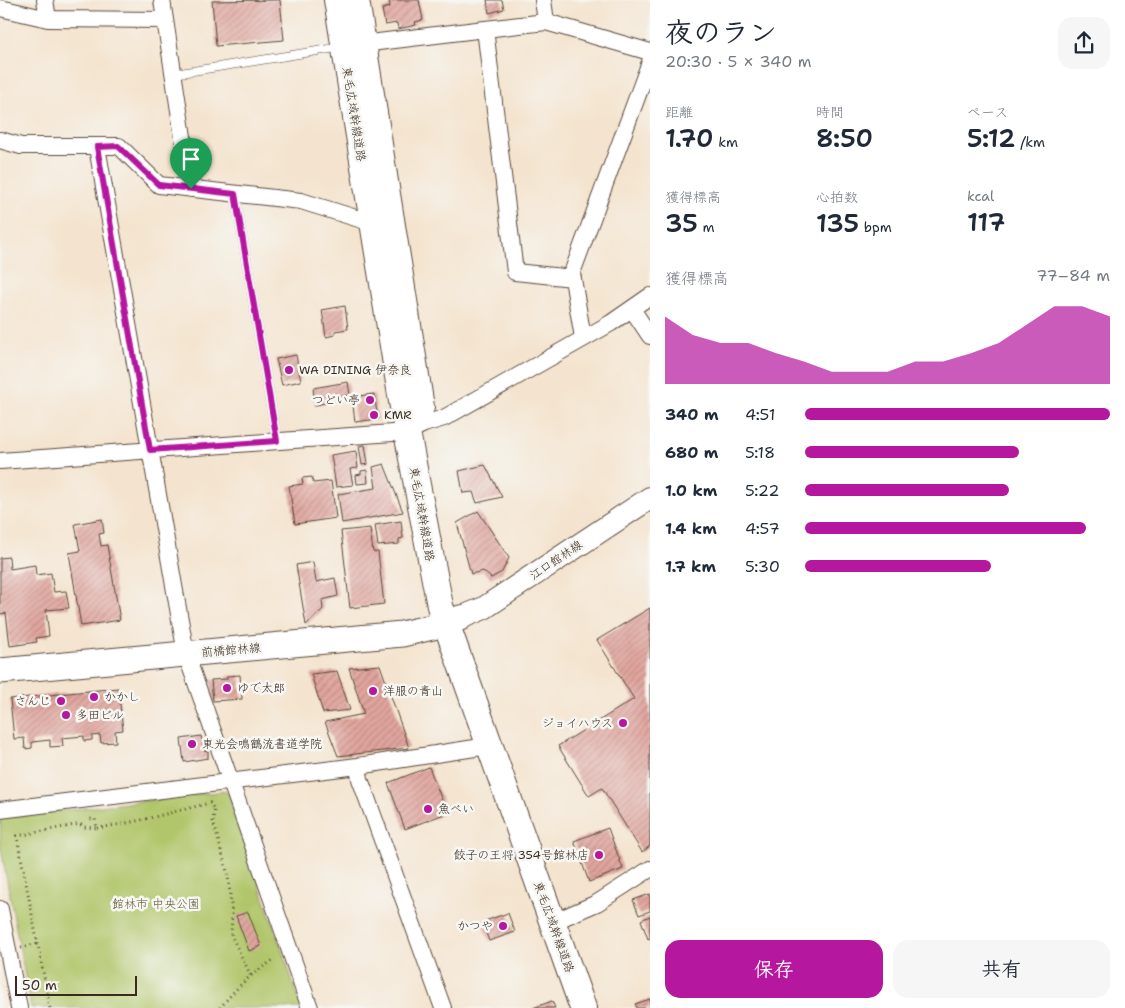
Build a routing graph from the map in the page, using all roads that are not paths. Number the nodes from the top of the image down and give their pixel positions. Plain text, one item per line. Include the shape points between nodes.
1 (45, 0) edge
2 (162, 0) edge
3 (336, 0) edge
4 (356, 0) edge
5 (543, 0) edge
6 (0, 8) edge
7 (48, 19) junction
8 (165, 20) junction
9 (546, 22) junction
10 (485, 29) junction
11 (353, 46) junction
12 (650, 52) edge
13 (650, 62) edge
14 (174, 74) junction
15 (0, 140) edge
16 (97, 147) junction
17 (191, 189) junction
18 (235, 194) junction
19 (372, 223) junction
20 (573, 278) junction
21 (650, 296) edge
22 (632, 309) junction
23 (650, 336) edge
24 (583, 338) junction
25 (415, 428) junction
26 (277, 441) junction
27 (150, 450) junction
28 (0, 461) edge
29 (650, 498) edge
30 (453, 621) junction
31 (186, 654) junction
32 (0, 671) edge
33 (488, 746) junction
34 (358, 766) junction
35 (230, 781) junction
36 (0, 810) edge
37 (650, 869) edge
38 (0, 909) edge
39 (560, 919) junction
40 (2, 929) edge
41 (19, 1008) edge
42 (310, 1008) edge
43 (443, 1008) edge
44 (583, 1008) edge
45 (600, 1008) edge

1 - 7 street
2 - 8 street
3 - 11 highway, 東毛広域幹線道路
4 - 11 highway, 東毛広域幹線道路
5 - 9 street
6 - 7 street
7 - 8 street
8 - 14 street
9 - 10 street
9 - 12 street
10 - 11 street
10 - 20 street via 515,272
11 - 14 lane
11 - 19 highway, 東毛広域幹線道路
11 - 25 highway, 東毛広域幹線道路
13 - 20 street via 572,273
14 - 17 street
15 - 16 street via 21,146
16 - 17 street via 118,146 159,185
16 - 27 street
17 - 18 street
18 - 19 street via 301,201
18 - 26 lane
19 - 25 highway, 東毛広域幹線道路
20 - 24 street
21 - 22 street
22 - 23 street
22 - 24 street
24 - 25 street via 444,418
25 - 26 street
25 - 30 highway, 東毛広域幹線道路 via 435,587
26 - 27 street
27 - 28 street
27 - 31 street
29 - 30 main road, 江口館林線 via 484,608
30 - 31 main road, 前橋館林線 via 402,634
30 - 33 highway, 東毛広域幹線道路
30 - 39 highway, 東毛広域幹線道路
31 - 32 main road, 前橋館林線
31 - 35 street
33 - 34 street
33 - 39 highway, 東毛広域幹線道路
34 - 35 street
34 - 43 street
35 - 36 street
35 - 42 street
37 - 39 street via 597,903
38 - 40 street
39 - 44 highway, 東毛広域幹線道路
39 - 45 highway, 東毛広域幹線道路
40 - 41 street

